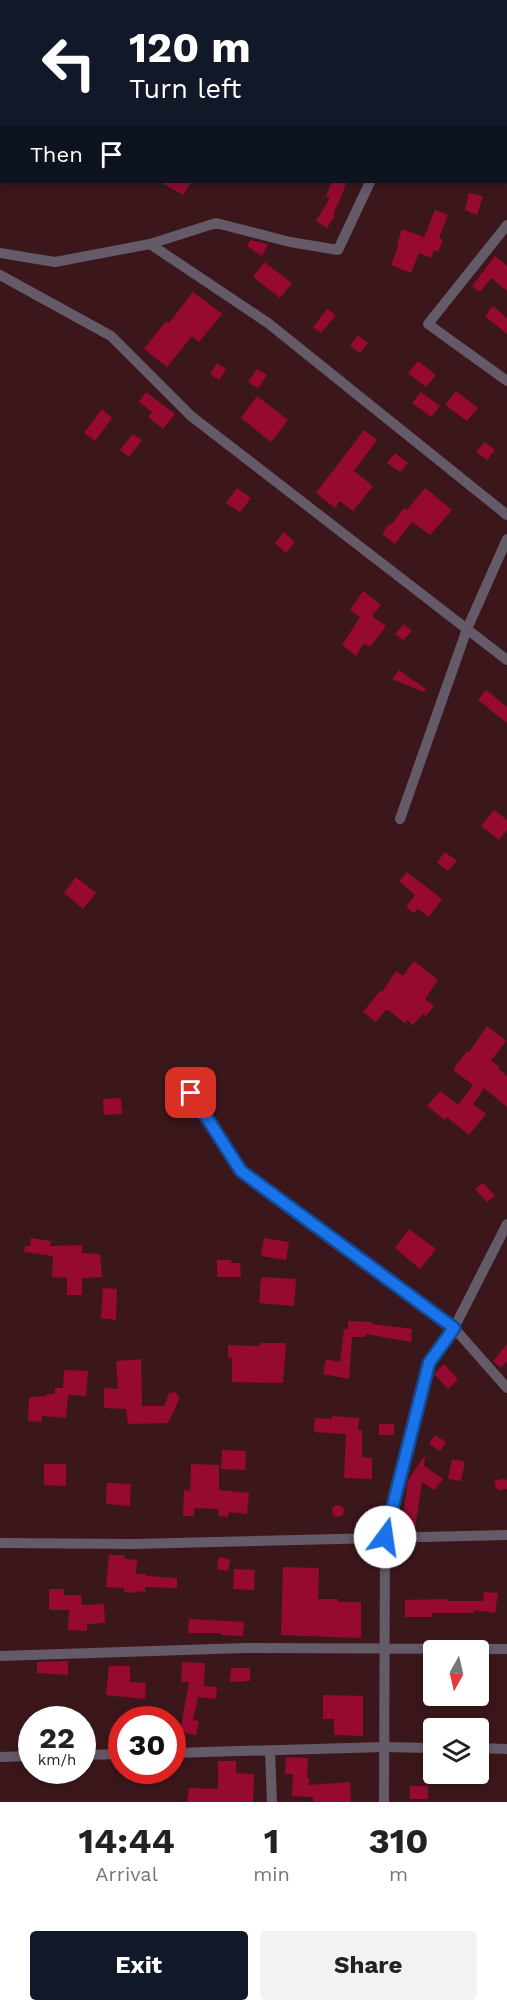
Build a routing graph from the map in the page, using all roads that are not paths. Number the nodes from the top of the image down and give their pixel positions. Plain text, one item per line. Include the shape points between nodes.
1 (370, 183) edge
2 (507, 225) edge
3 (150, 244) junction
4 (0, 253) edge
5 (0, 275) edge
6 (507, 381) edge
7 (507, 515) edge
8 (507, 538) edge
9 (467, 629) junction
10 (507, 660) edge
11 (400, 819) dead end
12 (191, 1093) dead end
13 (507, 1224) edge
14 (454, 1328) junction
15 (507, 1388) edge
16 (507, 1535) edge
17 (385, 1537) junction
18 (0, 1543) edge
19 (384, 1647) junction
20 (507, 1648) edge
21 (0, 1656) edge
22 (384, 1747) junction
23 (423, 1748) edge
24 (489, 1748) edge
25 (507, 1749) edge
26 (270, 1750) junction
27 (186, 1753) edge
28 (18, 1756) edge
29 (0, 1757) edge
30 (272, 1802) edge
31 (384, 1802) edge

1 - 3 street via 339,250 290,243 216,223
2 - 6 street via 428,324
3 - 4 street via 55,262
3 - 7 street via 268,323
5 - 9 street via 111,336 191,416
8 - 9 street
9 - 10 street
9 - 11 street
12 - 14 street via 241,1171
13 - 14 street
14 - 15 street
14 - 17 street via 429,1363
16 - 17 street
17 - 18 street via 134,1544
17 - 19 street
19 - 20 street
19 - 21 street
19 - 22 street
22 - 23 street
22 - 26 street
22 - 31 street
24 - 25 street
26 - 27 street
26 - 30 street
28 - 29 street

